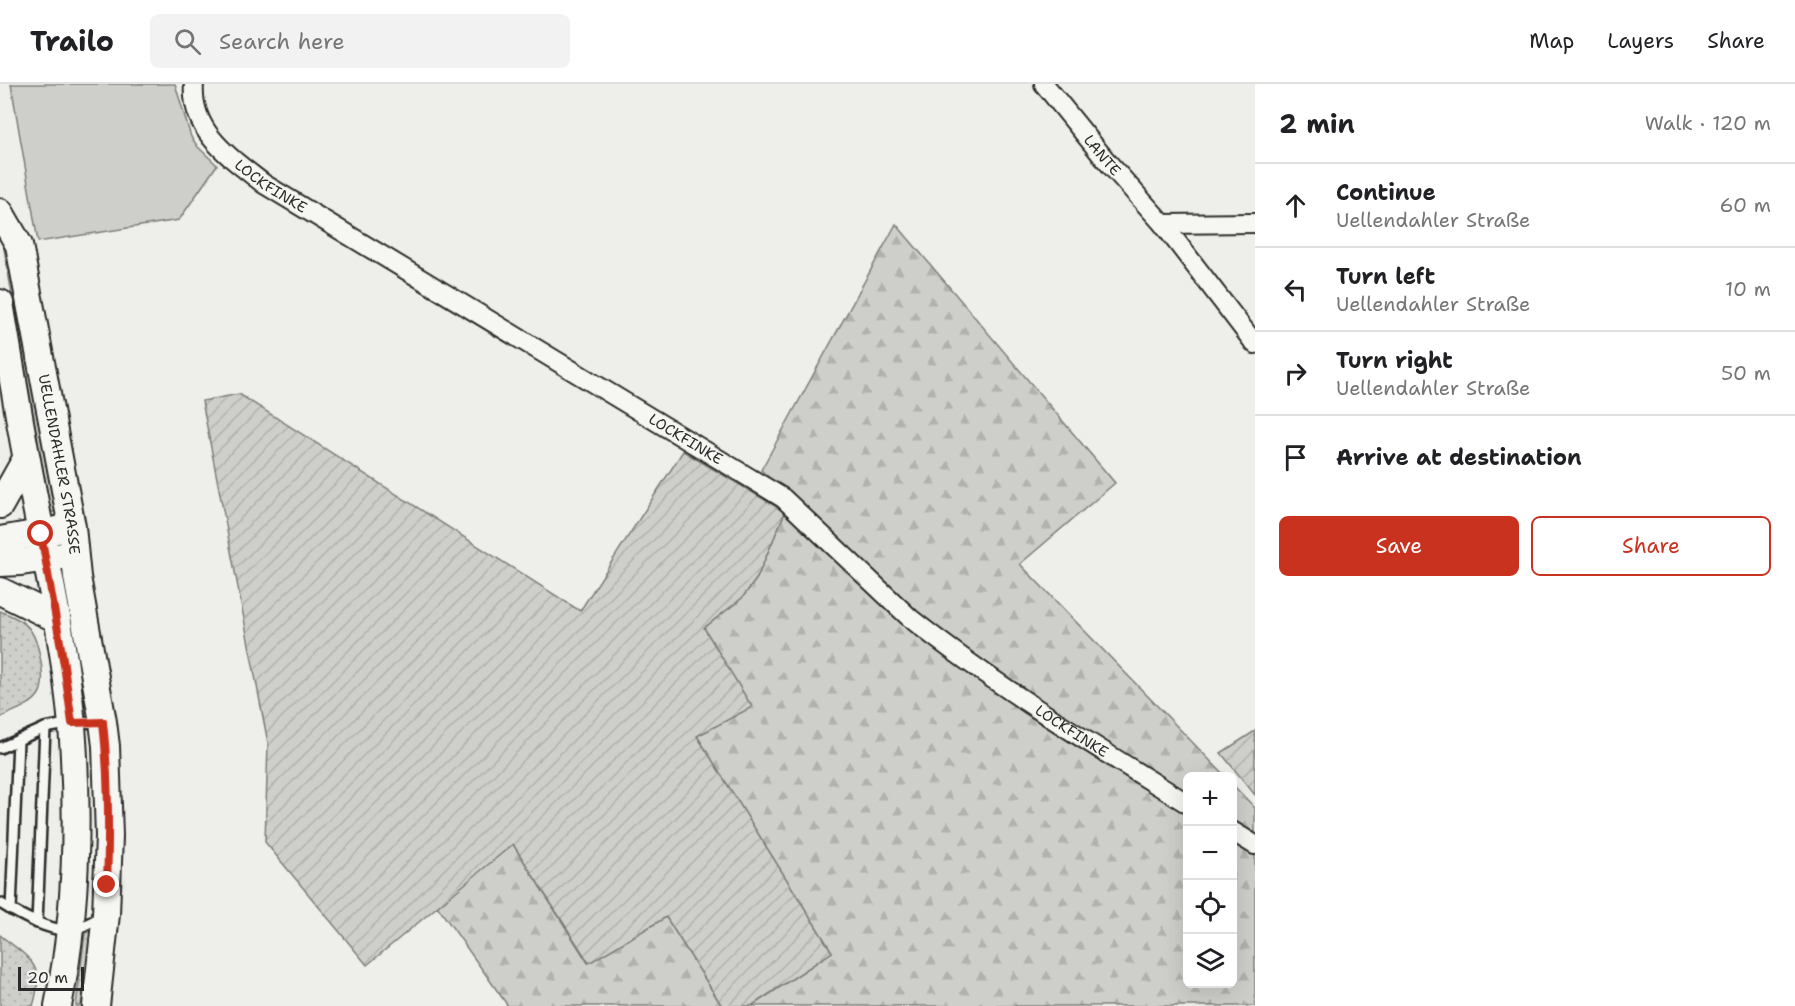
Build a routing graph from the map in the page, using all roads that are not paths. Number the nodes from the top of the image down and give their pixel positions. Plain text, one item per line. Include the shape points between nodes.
1 (194, 84) edge
2 (1044, 84) edge
3 (0, 212) edge
4 (1255, 222) edge
5 (1163, 224) junction
6 (0, 303) edge
7 (1255, 344) edge
8 (26, 459) junction
9 (0, 505) edge
10 (72, 527) junction
11 (41, 534) junction
12 (0, 540) edge
13 (74, 554) junction
14 (46, 559) junction
15 (0, 563) edge
16 (0, 591) edge
17 (57, 619) junction
18 (103, 722) junction
19 (72, 723) junction
20 (45, 728) junction
21 (18, 740) junction
22 (0, 748) edge
23 (1183, 801) edge
24 (1237, 834) edge
25 (1255, 845) edge
26 (0, 903) edge
27 (11, 910) junction
28 (106, 914) junction
29 (37, 923) junction
30 (71, 932) junction
31 (58, 1006) edge
32 (96, 1006) edge

1 - 23 street, LOCKFINKE via 197,113 218,148 264,184 783,498 932,635 1000,685
2 - 5 street, LANTE
3 - 10 main road, UELLENDAHLER STRASSE via 19,245
4 - 5 street
5 - 7 street, LANTE
6 - 8 main road, UELLENDAHLER STRASSE
8 - 9 main road
8 - 11 main road, UELLENDAHLER STRASSE
10 - 11 main road
10 - 13 main road, UELLENDAHLER STRASSE
11 - 12 main road
11 - 14 main road, UELLENDAHLER STRASSE
13 - 14 main road
13 - 18 main road, UELLENDAHLER STRASSE
14 - 15 main road
14 - 17 main road, UELLENDAHLER STRASSE
16 - 17 main road
17 - 19 main road, UELLENDAHLER STRASSE
18 - 19 lane
18 - 28 main road, UELLENDAHLER STRASSE via 108,764
19 - 20 lane
19 - 30 main road, UELLENDAHLER STRASSE via 76,858
20 - 21 lane
20 - 29 lane
21 - 22 lane
21 - 27 lane
24 - 25 street
26 - 27 lane
27 - 29 lane
28 - 30 lane
28 - 32 main road, UELLENDAHLER STRASSE
29 - 30 lane
30 - 31 main road, UELLENDAHLER STRASSE

